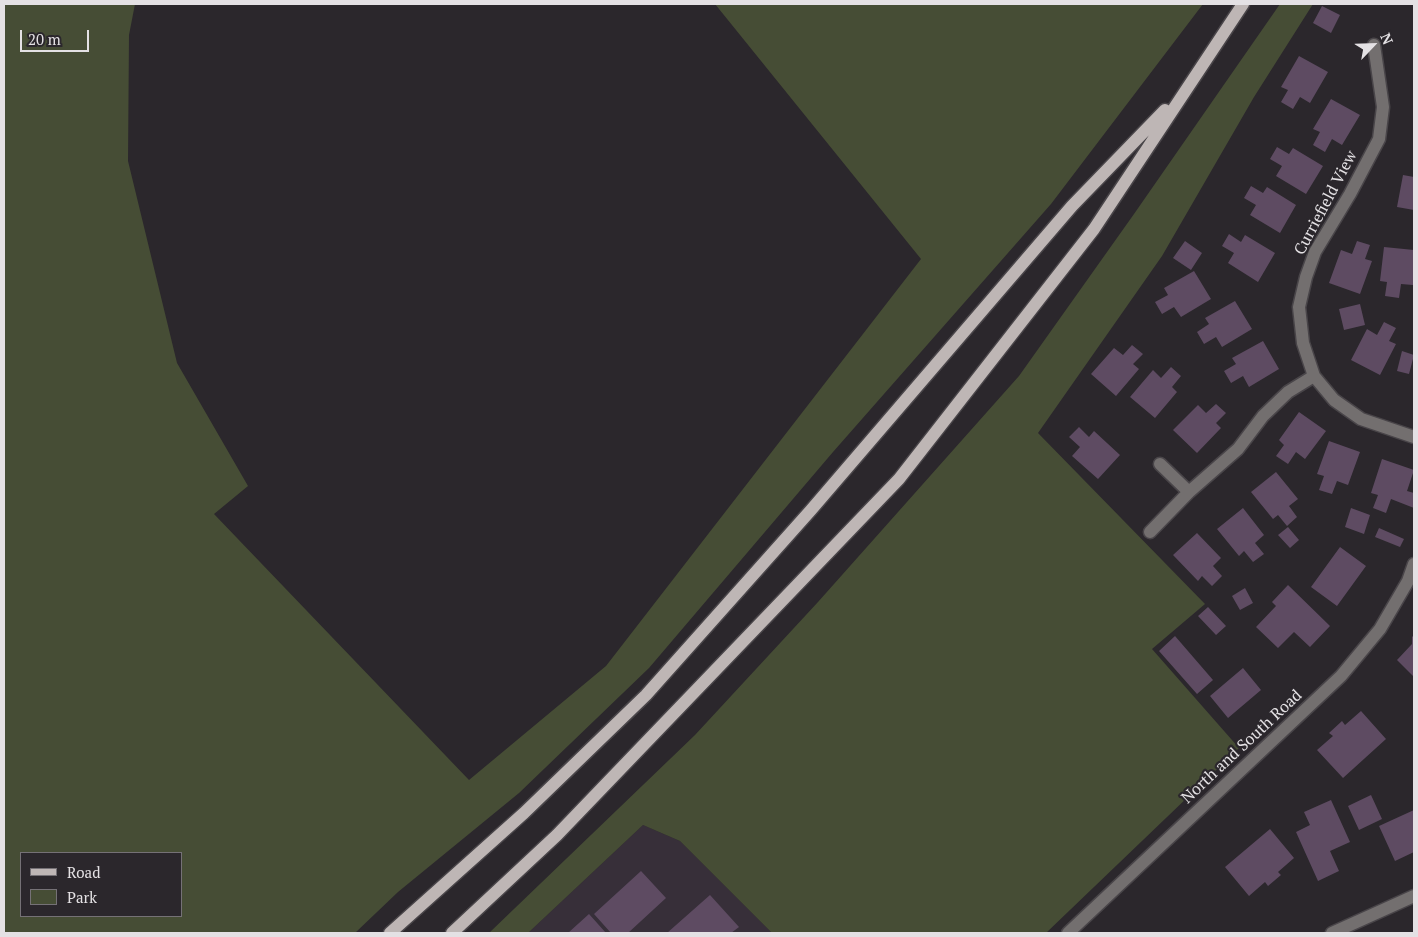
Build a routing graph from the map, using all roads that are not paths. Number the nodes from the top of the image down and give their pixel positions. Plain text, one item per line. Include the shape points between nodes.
1 (1243, 4) edge
2 (1374, 45) dead end
3 (1185, 89) junction
4 (1314, 376) junction
5 (1414, 437) edge
6 (1160, 464) dead end
7 (1189, 492) junction
8 (1150, 532) dead end
9 (1414, 564) edge
10 (1411, 583) edge
11 (1414, 896) edge
12 (390, 933) edge
13 (452, 933) edge
14 (1068, 933) edge
15 (1332, 933) edge

1 - 3 main road
2 - 4 street, Curriefield View via 1383,107 1379,139 1315,252 1299,307 1303,343
3 - 12 main road via 1072,206 811,510 646,695 524,813
3 - 13 main road via 1094,229 900,479 557,835
4 - 5 street, Curriefield View via 1334,400 1361,419
4 - 7 street via 1288,392 1263,416 1238,449
6 - 7 street
7 - 8 street
9 - 10 street, North and South Road
10 - 14 street, North and South Road via 1380,629 1341,676
11 - 15 street

